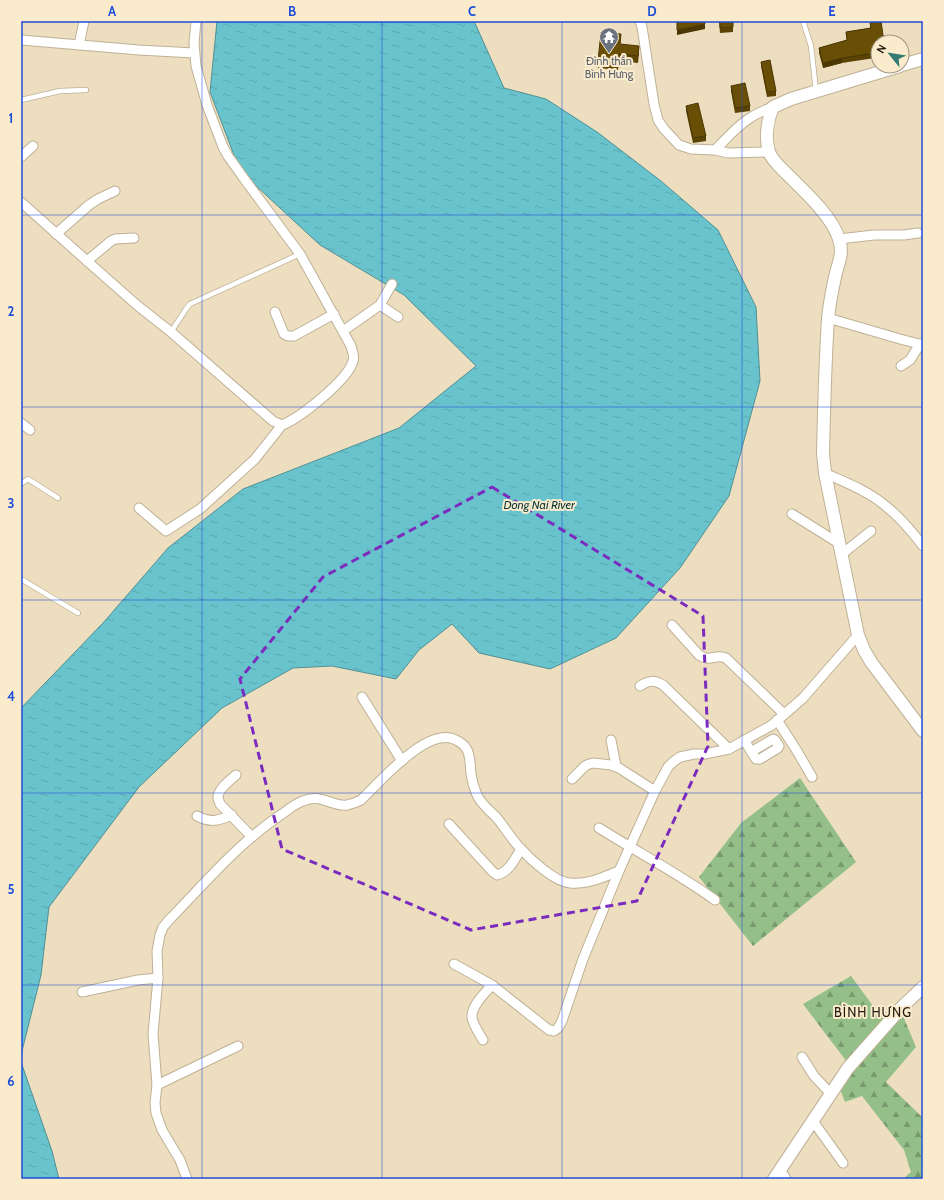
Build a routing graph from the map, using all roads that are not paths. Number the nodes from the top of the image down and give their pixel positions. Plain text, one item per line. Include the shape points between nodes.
1 (84, 21) edge
2 (196, 21) edge
3 (640, 21) edge
4 (804, 21) edge
5 (21, 40) edge
6 (79, 45) junction
7 (194, 53) junction
8 (923, 59) edge
9 (910, 63) edge
10 (874, 74) edge
11 (86, 90) dead end
12 (816, 91) junction
13 (21, 100) edge
14 (773, 107) junction
15 (33, 146) dead end
16 (715, 150) junction
17 (769, 152) junction
18 (21, 157) edge
19 (115, 191) dead end
20 (21, 202) edge
21 (918, 233) dead end
22 (56, 234) junction
23 (134, 238) dead end
24 (839, 239) junction
25 (300, 254) junction
26 (87, 261) junction
27 (392, 284) dead end
28 (380, 305) junction
29 (276, 312) dead end
30 (334, 314) junction
31 (398, 316) dead end
32 (828, 318) junction
33 (343, 331) junction
34 (171, 332) junction
35 (922, 344) edge
36 (900, 366) dead end
37 (21, 423) edge
38 (282, 425) junction
39 (30, 430) dead end
40 (825, 473) junction
41 (21, 484) edge
42 (58, 498) dead end
43 (139, 508) dead end
44 (792, 514) dead end
45 (871, 531) dead end
46 (923, 546) edge
47 (841, 549) junction
48 (21, 578) edge
49 (78, 613) dead end
50 (672, 624) dead end
51 (858, 636) junction
52 (640, 686) dead end
53 (362, 697) dead end
54 (781, 717) junction
55 (923, 731) edge
56 (611, 740) dead end
57 (744, 740) junction
58 (729, 749) junction
59 (751, 752) dead end
60 (402, 761) junction
61 (616, 766) junction
62 (236, 775) dead end
63 (812, 777) dead end
64 (572, 779) dead end
65 (654, 791) junction
66 (232, 815) junction
67 (197, 816) dead end
68 (449, 824) dead end
69 (599, 828) dead end
70 (252, 837) junction
71 (630, 848) junction
72 (521, 849) junction
73 (619, 871) junction
74 (715, 900) dead end
75 (454, 964) dead end
76 (158, 978) junction
77 (492, 985) junction
78 (923, 987) edge
79 (82, 992) dead end
80 (483, 1040) dead end
81 (238, 1046) dead end
82 (802, 1057) dead end
83 (157, 1085) junction
84 (831, 1094) junction
85 (813, 1121) junction
86 (843, 1164) dead end
87 (780, 1176) edge
88 (187, 1179) edge

1 - 6 street
2 - 7 street
3 - 16 street via 658,120 679,145 691,149
4 - 12 lane via 811,46
5 - 6 street
6 - 7 street
7 - 25 street via 207,105 223,147
8 - 9 street
10 - 12 street
11 - 13 lane via 60,91
12 - 14 street
14 - 16 street via 748,118
14 - 17 street via 767,127
15 - 18 street
16 - 17 street via 728,153
17 - 24 street via 827,217
19 - 22 street via 88,205
20 - 22 street
21 - 24 street
22 - 26 street
23 - 26 street via 115,239
24 - 32 street via 841,254
25 - 30 street
25 - 34 lane via 190,304
26 - 34 street
27 - 28 street
28 - 31 street
28 - 33 street
29 - 30 street via 284,334 288,336 294,336
30 - 33 street
32 - 35 street
32 - 40 street via 823,453
33 - 38 street via 353,354 351,367 337,384 311,407
34 - 38 street via 260,411
35 - 36 street via 910,360
37 - 39 street
38 - 43 street via 255,459 200,509 166,531
40 - 46 street via 882,503 909,528
40 - 47 street
41 - 42 lane via 28,479
44 - 47 street
45 - 47 street
47 - 51 street
48 - 49 lane
50 - 54 street via 703,658 726,658
51 - 54 street via 803,698
51 - 55 street via 871,662
52 - 58 street via 652,680 663,685
53 - 60 street
54 - 57 street via 772,725
54 - 63 street
56 - 61 street
57 - 58 street
57 - 59 street
58 - 65 street via 680,758 668,767
60 - 70 street via 361,800 346,806 320,799 303,801
60 - 72 street via 429,741 445,737 458,741 466,747 469,754 471,775 478,796
61 - 64 street via 589,764
61 - 65 street
62 - 66 street via 226,783 218,798 220,804
65 - 71 street
66 - 67 street via 215,821 207,821
66 - 70 street
68 - 72 street via 497,875 507,870
69 - 71 street
70 - 76 street via 163,927 157,951
71 - 73 street
71 - 74 street
72 - 73 street via 548,873 568,883 578,884
73 - 77 street via 558,1028 554,1031 549,1030
75 - 77 street
76 - 79 street
76 - 83 street via 153,1034
77 - 80 street via 478,1002 472,1018
78 - 84 street via 853,1063
81 - 83 street
82 - 84 street via 814,1076
83 - 88 street via 155,1103 158,1121 180,1160
84 - 85 street
85 - 86 street
85 - 87 street

